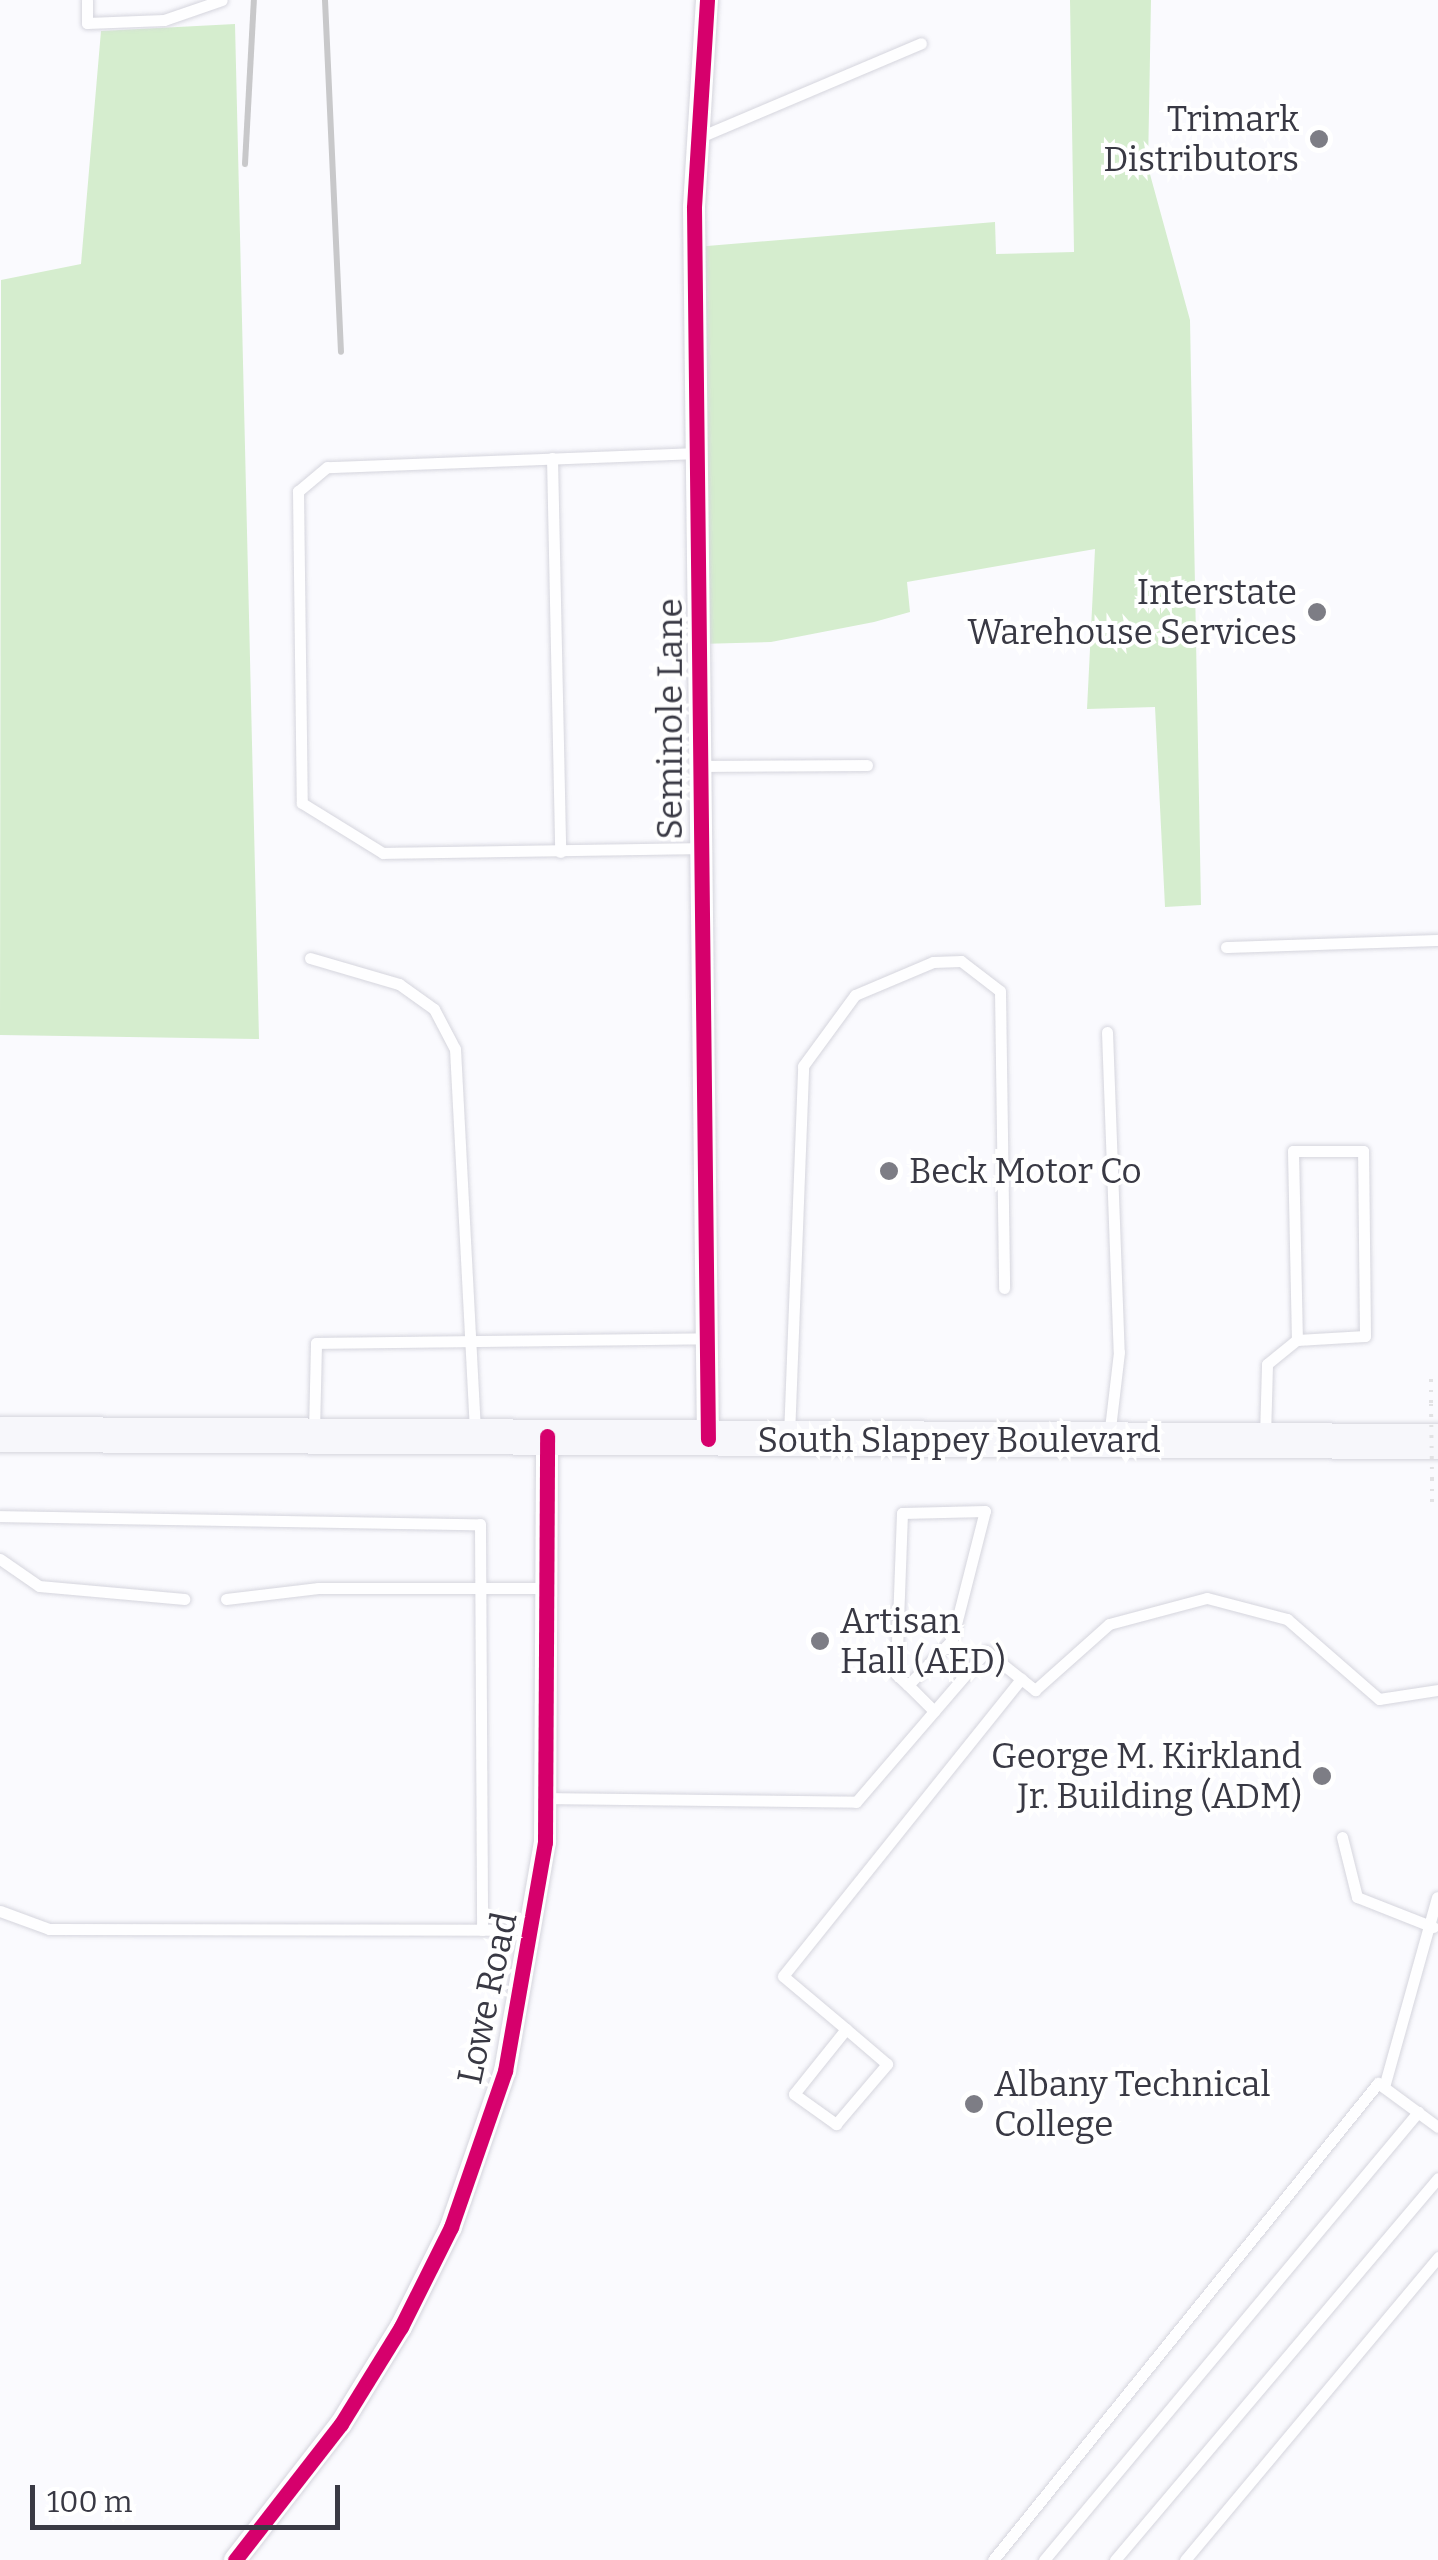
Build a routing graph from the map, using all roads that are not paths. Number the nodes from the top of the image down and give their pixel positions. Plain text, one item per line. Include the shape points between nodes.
1 (86, 0) edge
2 (222, 0) edge
3 (708, 0) edge
4 (921, 43) dead end
5 (700, 137) junction
6 (698, 453) junction
7 (552, 458) junction
8 (867, 765) dead end
9 (700, 766) junction
10 (701, 848) junction
11 (560, 852) junction
12 (1438, 940) edge
13 (1226, 947) dead end
14 (310, 958) dead end
15 (1107, 1032) dead end
16 (1004, 1288) dead end
17 (707, 1338) junction
18 (1296, 1340) junction
19 (472, 1344) junction
20 (0, 1434) edge
21 (314, 1435) junction
22 (476, 1436) junction
23 (547, 1436) junction
24 (708, 1439) junction
25 (789, 1440) junction
26 (1264, 1441) junction
27 (1438, 1441) edge
28 (1109, 1442) junction
29 (0, 1516) edge
30 (0, 1559) edge
31 (480, 1588) junction
32 (548, 1588) junction
33 (184, 1599) dead end
34 (226, 1599) dead end
35 (1021, 1679) junction
36 (908, 1685) junction
37 (1438, 1690) edge
38 (934, 1711) junction
39 (546, 1798) junction
40 (1342, 1837) dead end
41 (1436, 1898) edge
42 (0, 1911) edge
43 (1433, 1927) junction
44 (482, 1930) junction
45 (536, 1930) junction
46 (846, 2029) junction
47 (1384, 2087) junction
48 (1418, 2112) junction
49 (1438, 2126) edge
50 (1438, 2178) edge
51 (1438, 2257) edge
52 (235, 2560) edge
53 (994, 2560) edge
54 (1044, 2560) edge
55 (1115, 2560) edge
56 (1185, 2560) edge

1 - 2 lane via 87,23 179,17
3 - 5 street, Seminole Lane
4 - 5 lane
5 - 6 street, Seminole Lane
6 - 7 lane
6 - 9 street, Seminole Lane
7 - 11 lane
7 - 11 lane via 328,466 298,491 302,803 383,853
8 - 9 lane
9 - 10 street, Seminole Lane
10 - 11 lane
10 - 17 street, Seminole Lane
12 - 13 lane
14 - 19 lane via 399,984 434,1008 456,1049
15 - 28 lane via 1119,1352
16 - 25 lane via 1000,991 961,961 932,962 855,995 803,1066
17 - 19 lane
17 - 24 street, Seminole Lane
18 - 18 lane via 1365,1336 1364,1151 1292,1151
18 - 26 lane via 1268,1364
19 - 21 lane via 316,1343
19 - 22 lane
20 - 21 main road, South Slappey Boulevard
21 - 22 main road, South Slappey Boulevard
22 - 23 main road, South Slappey Boulevard
23 - 24 main road, South Slappey Boulevard
23 - 32 street, Lowe Road
24 - 25 main road, South Slappey Boulevard
25 - 28 main road, South Slappey Boulevard
26 - 27 main road, South Slappey Boulevard
26 - 28 main road, South Slappey Boulevard
29 - 31 lane via 480,1524
30 - 33 lane via 39,1586
31 - 32 lane
31 - 34 lane via 318,1588
31 - 44 lane
32 - 39 street, Lowe Road
35 - 37 lane via 1035,1690 1109,1624 1207,1598 1302,1628 1379,1699
35 - 38 lane via 986,1651
35 - 46 lane via 783,1976
36 - 36 lane via 896,1674 902,1513 986,1511 952,1640
36 - 38 lane
38 - 39 lane via 856,1802
39 - 45 street, Lowe Road
40 - 43 lane via 1357,1897
41 - 43 lane
42 - 44 lane via 50,1929
43 - 47 lane
44 - 45 lane
45 - 52 street, Lowe Road via 489,2125 429,2274 341,2424
46 - 46 lane via 887,2064 836,2124 794,2094
47 - 48 lane
47 - 53 lane
48 - 49 lane
48 - 54 lane
50 - 55 lane
51 - 56 lane

